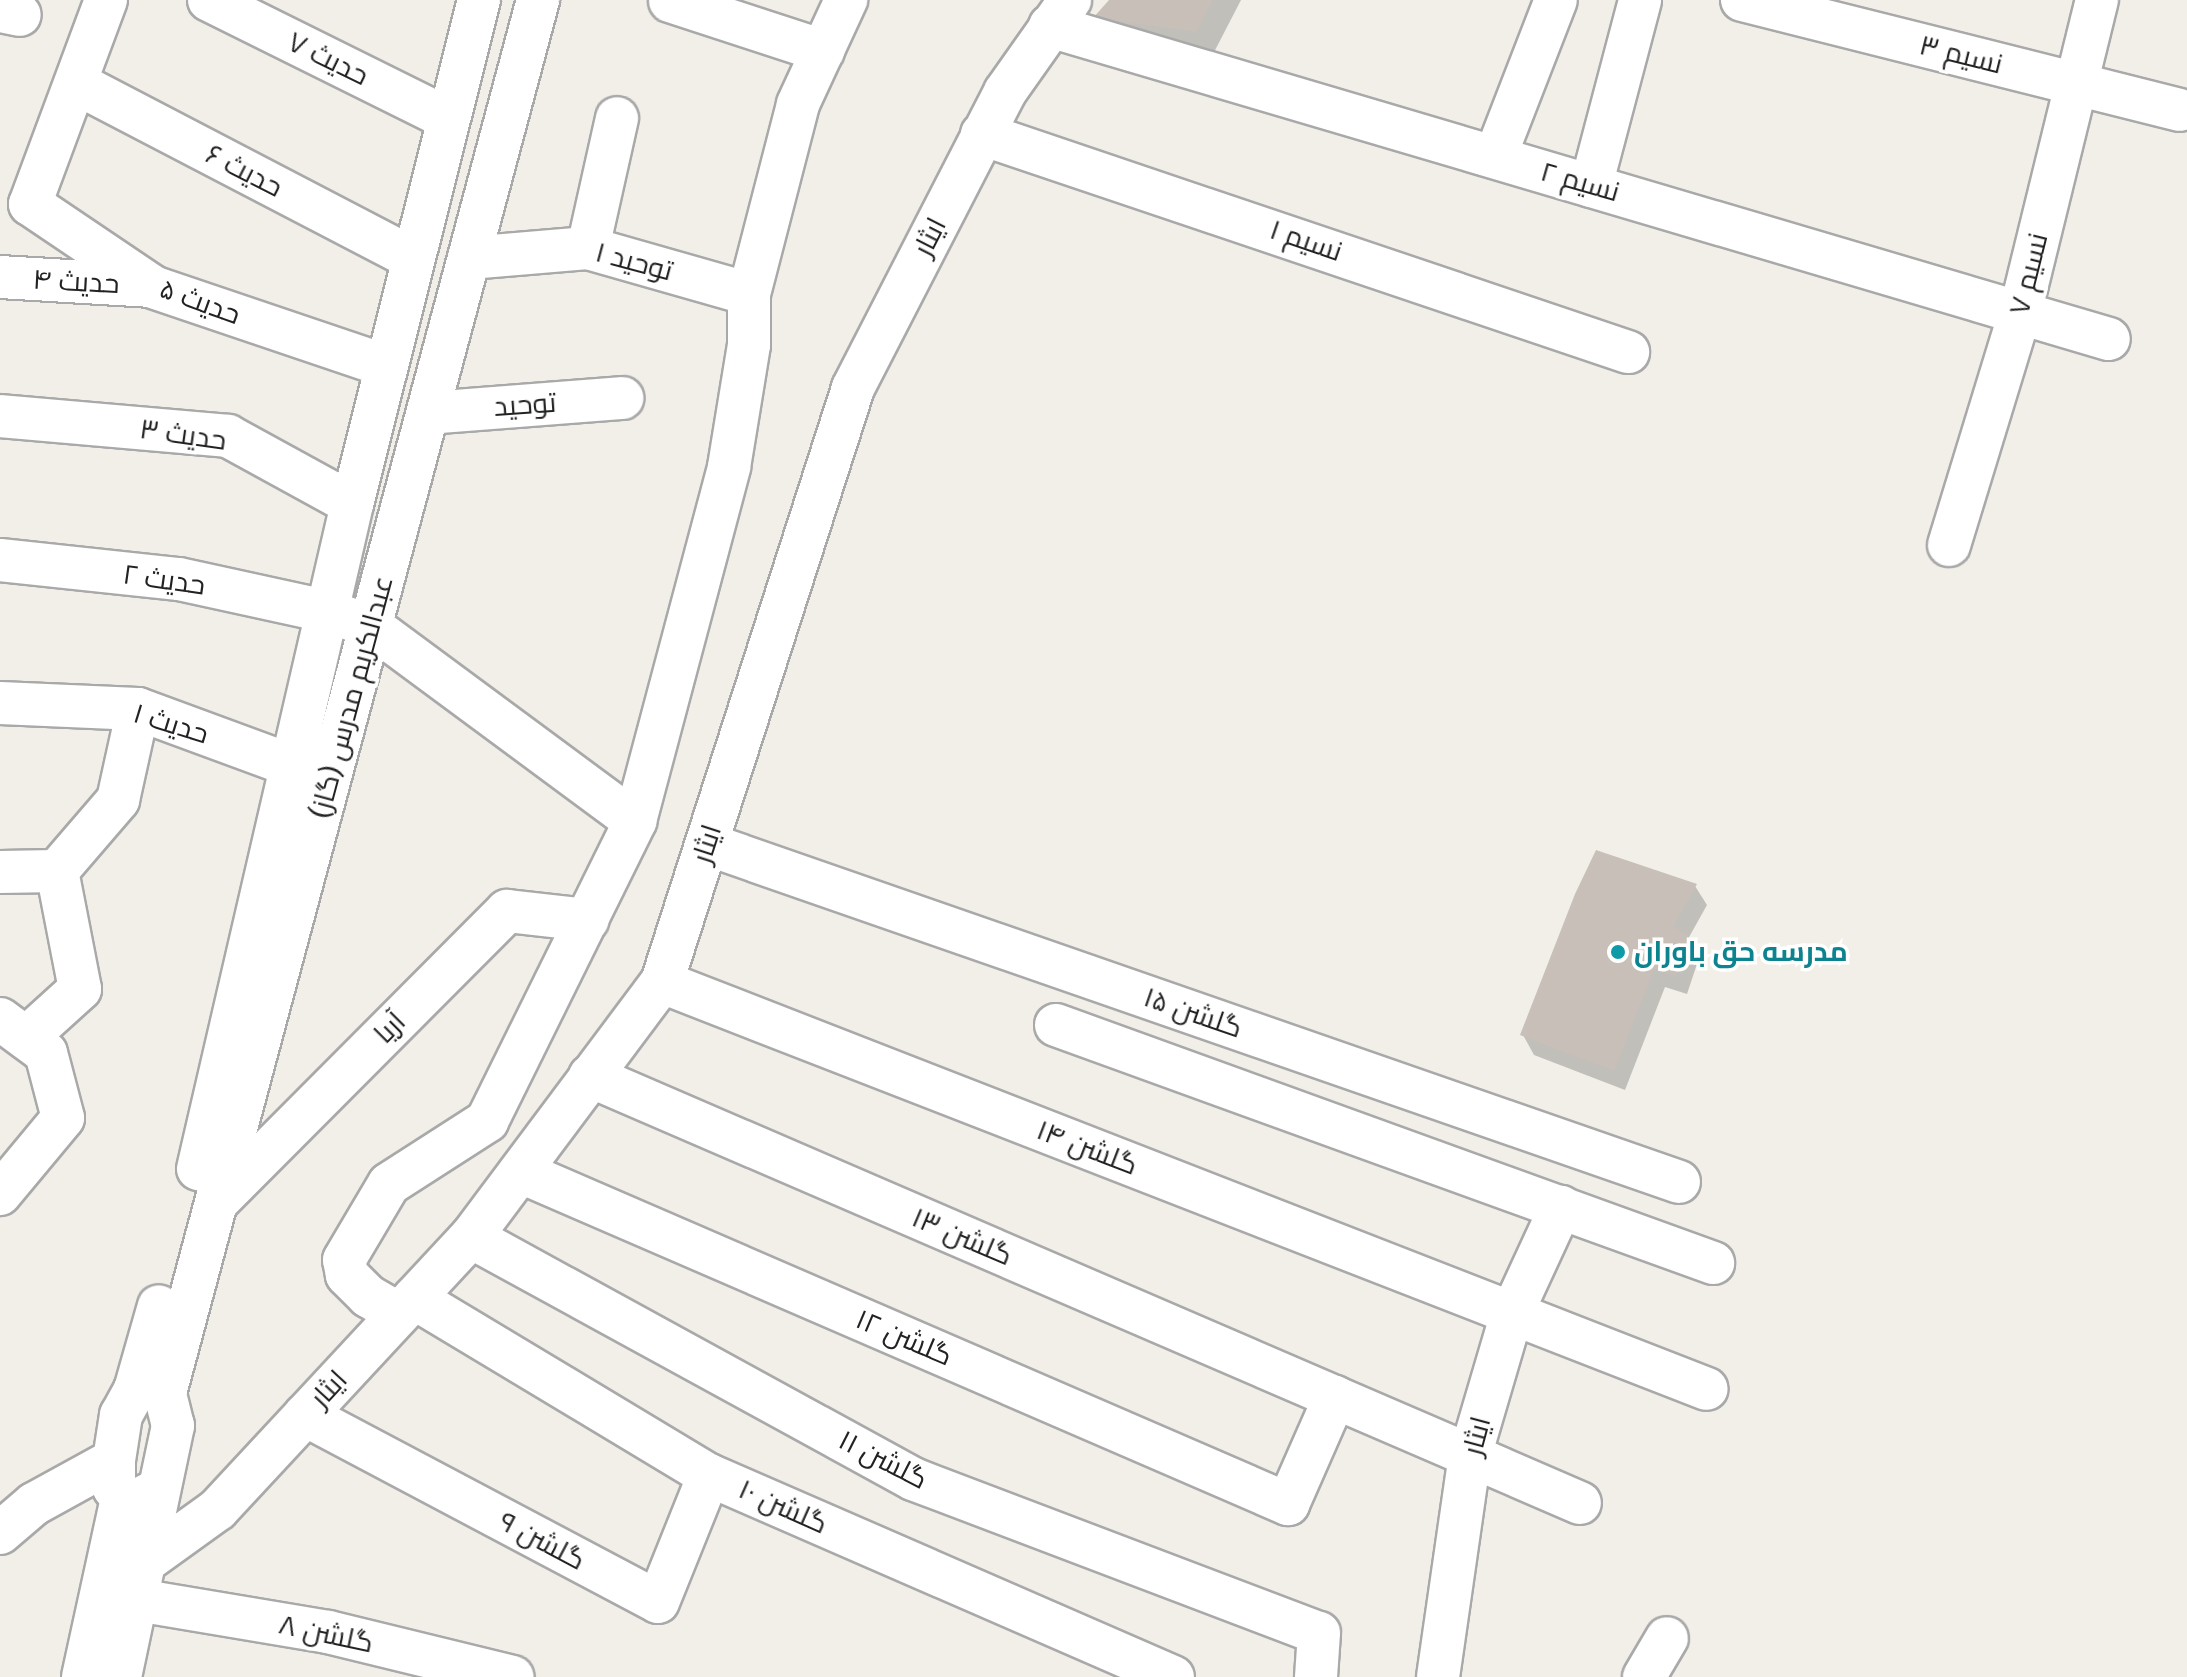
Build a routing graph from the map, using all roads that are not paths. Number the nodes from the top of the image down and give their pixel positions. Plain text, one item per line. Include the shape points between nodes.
1 (106, 0) edge
2 (209, 0) edge
3 (538, 0) edge
4 (846, 0) edge
5 (1556, 0) edge
6 (1640, 0) edge
7 (1742, 0) edge
8 (2097, 0) edge
9 (477, 1) edge
10 (670, 1) edge
11 (1060, 13) edge
12 (823, 51) junction
13 (76, 83) junction
14 (2075, 84) junction
15 (2179, 110) dead end
16 (447, 118) junction
17 (617, 118) dead end
18 (982, 134) junction
19 (1495, 157) junction
20 (1591, 186) junction
21 (588, 248) junction
22 (412, 258) junction
23 (469, 258) junction
24 (0, 277) edge
25 (153, 287) junction
26 (749, 294) junction
27 (2020, 313) junction
28 (2109, 339) dead end
29 (1628, 352) dead end
30 (386, 366) junction
31 (622, 398) dead end
32 (428, 413) junction
33 (0, 416) edge
34 (352, 504) junction
35 (1949, 545) dead end
36 (0, 560) edge
37 (326, 611) junction
38 (371, 626) junction
39 (0, 703) edge
40 (138, 709) junction
41 (290, 765) junction
42 (635, 821) junction
43 (707, 844) junction
44 (57, 871) junction
45 (0, 872) edge
46 (587, 920) junction
47 (662, 982) junction
48 (1056, 1025) dead end
49 (9, 1033) edge
50 (590, 1076) junction
51 (521, 1172) junction
52 (1679, 1182) dead end
53 (0, 1194) edge
54 (217, 1203) junction
55 (1561, 1207) junction
56 (471, 1237) junction
57 (1713, 1263) dead end
58 (406, 1306) junction
59 (1512, 1313) junction
60 (1707, 1389) dead end
61 (150, 1392) junction
62 (1335, 1397) junction
63 (305, 1415) junction
64 (1470, 1456) junction
65 (709, 1475) junction
66 (132, 1482) junction
67 (1580, 1503) dead end
68 (0, 1533) edge
69 (142, 1580) junction
70 (1667, 1638) dead end
71 (83, 1677) edge
72 (120, 1677) edge
73 (513, 1677) edge
74 (1173, 1677) edge
75 (1316, 1677) edge
76 (1438, 1677) edge
77 (1644, 1677) edge

1 - 13 street
2 - 16 street, حدیث ۷
3 - 23 street, عبدالکریم مدرس (گاز)
4 - 12 street
5 - 19 street
6 - 20 street
7 - 14 street, نسیم ۳
8 - 14 street, نسیم ۷
9 - 16 street, عبدالکریم مدرس (گاز)
10 - 12 street
11 - 18 street, ایثار
11 - 19 street, نسیم ۲
12 - 26 street via 798,104
13 - 22 street, حدیث ۶
13 - 25 street, حدیث ۵ via 30,204
14 - 15 street, نسیم ۳
14 - 27 street, نسیم ۷
16 - 22 street, عبدالکریم مدرس (گاز)
17 - 21 street
18 - 29 street, نسیم ۱
18 - 43 street, ایثار via 853,388
19 - 20 street, نسیم ۲
20 - 27 street, نسیم ۲
21 - 23 street, توحید ۱
21 - 26 street, توحید ۱
22 - 30 street, عبدالکریم مدرس (گاز)
23 - 32 street, عبدالکریم مدرس (گاز)
24 - 25 street, حدیث ۴
25 - 30 street, حدیث ۵
26 - 42 street via 749,345 729,467
27 - 28 street, نسیم ۲
27 - 35 street, نسیم ۷
30 - 34 street, عبدالکریم مدرس (گاز)
31 - 32 street, توحید
32 - 38 street, عبدالکریم مدرس (گاز)
33 - 34 street, حدیث ۳ via 228,436
34 - 37 street, عبدالکریم مدرس (گاز)
36 - 37 street, حدیث ۲ via 179,579
37 - 38 street, حدیث ۲
37 - 41 street, عبدالکریم مدرس (گاز)
38 - 42 street, حدیث ۲
38 - 54 street, عبدالکریم مدرس (گاز)
39 - 40 street, حدیث ۱
40 - 41 street, حدیث ۱
40 - 44 street via 118,800
41 - 61 street, عبدالکریم مدرس (گاز)
42 - 46 street
43 - 47 street, ایثار
43 - 52 street, گلشن ۱۵
44 - 45 street
44 - 49 street via 80,989
46 - 54 street, آریا via 507,911
46 - 58 street, گلشن ۱۰ via 487,1121 389,1184 344,1260 347,1275 368,1296
47 - 50 street, ایثار
47 - 59 street, گلشن ۱۴
48 - 55 street
49 - 53 street via 46,1053 63,1118
50 - 51 street, ایثار
50 - 62 street, گلشن ۱۳
51 - 56 street, ایثار
51 - 62 street, گلشن ۱۲ via 1288,1504
54 - 61 street, عبدالکریم مدرس (گاز)
55 - 57 street
55 - 59 street, ایثار
56 - 58 street, ایثار
56 - 75 street, گلشن ۱۱ via 913,1479 1319,1633
58 - 63 street, ایثار
58 - 65 street, گلشن ۱۰
59 - 60 street, گلشن ۱۴
59 - 64 street, ایثار
61 - 66 street via 121,1415
62 - 64 street, گلشن ۱۳
63 - 65 street, گلشن ۹ via 658,1602
63 - 69 street, ایثار via 218,1509
64 - 67 street, گلشن ۱۳
64 - 76 street, ایثار
65 - 74 street, گلشن ۱۰
66 - 68 street via 34,1504
66 - 69 street
66 - 71 street
69 - 72 street
69 - 73 street, گلشن ۸
70 - 77 street

